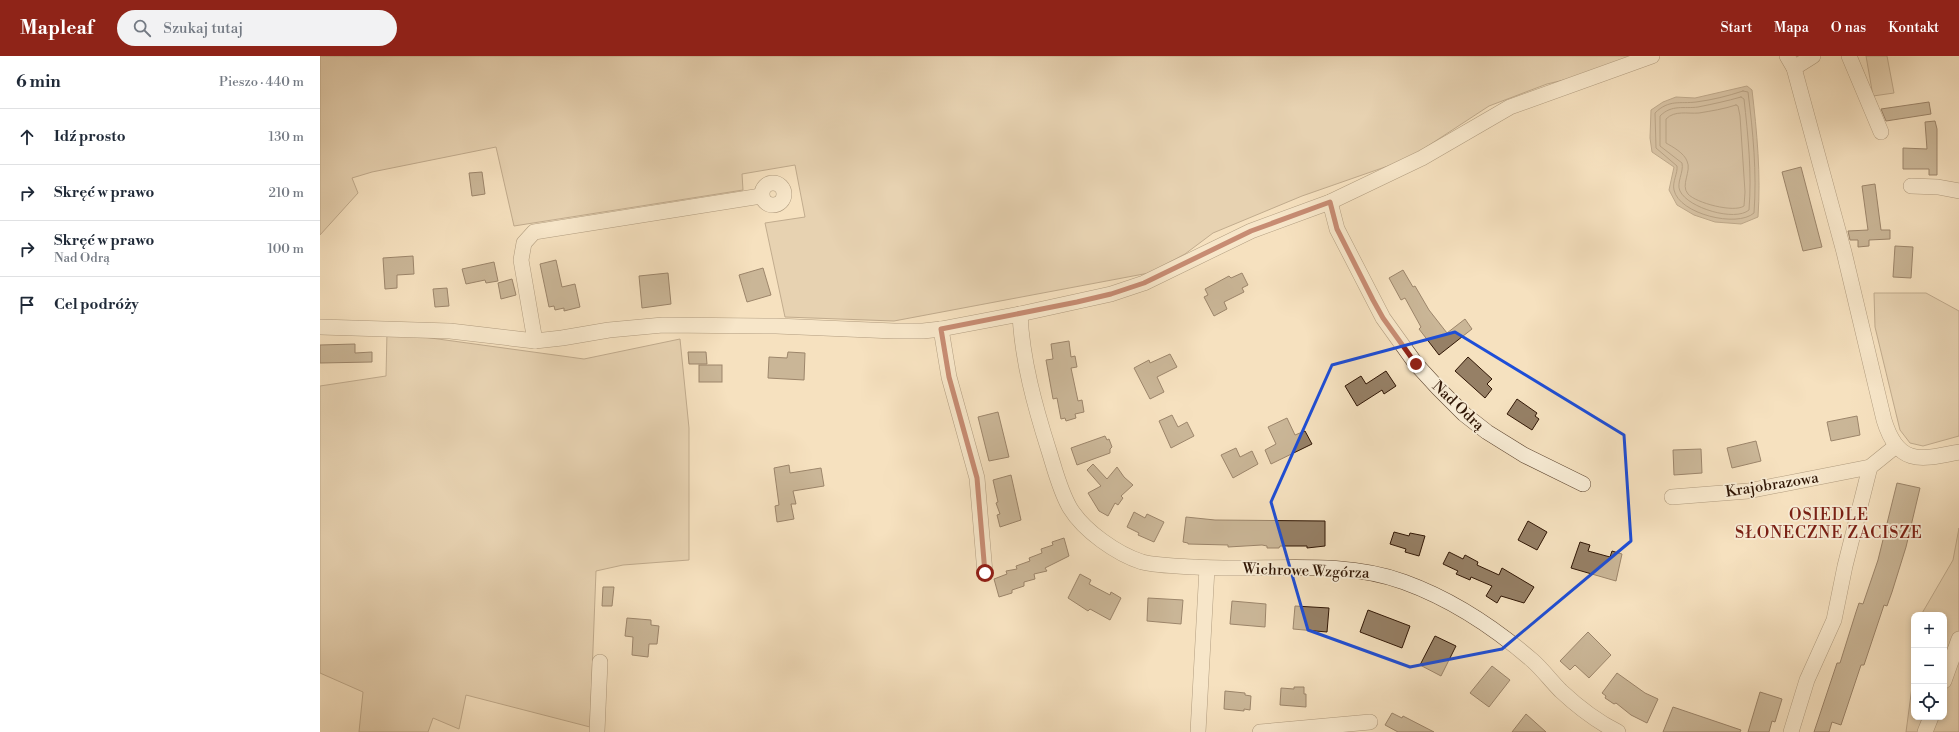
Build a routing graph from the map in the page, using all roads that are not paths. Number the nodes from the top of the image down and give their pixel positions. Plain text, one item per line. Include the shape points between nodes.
1 (1652, 56) edge
2 (1814, 56) edge
3 (1849, 56) edge
4 (1790, 62) edge
5 (1881, 132) dead end
6 (1911, 186) dead end
7 (1959, 191) edge
8 (762, 196) dead end
9 (1330, 202) junction
10 (1020, 314) junction
11 (320, 327) edge
12 (941, 329) junction
13 (535, 341) junction
14 (1896, 446) junction
15 (1959, 452) edge
16 (1870, 467) junction
17 (1583, 484) dead end
18 (1672, 497) dead end
19 (1207, 568) junction
20 (985, 573) dead end
21 (1959, 639) edge
22 (600, 662) dead end
23 (1947, 673) edge
24 (1930, 720) edge
25 (1370, 722) dead end
26 (597, 732) edge
27 (1198, 732) edge
28 (1260, 732) edge
29 (1618, 732) edge
30 (1791, 732) edge
31 (1925, 732) edge

1 - 9 street via 1510,108 1422,158
2 - 4 street
3 - 5 street
4 - 14 street via 1844,252 1884,420
6 - 7 street
8 - 13 street via 534,232 524,243 521,260
9 - 10 street via 1251,231 1144,283 1111,294
9 - 17 street, Nad Odrą via 1337,229 1383,318 1416,364 1464,414 1487,432 1524,455
10 - 12 street
10 - 19 street, Wichrowe Wzgórza via 1032,393 1060,484 1072,510 1109,546 1126,556 1143,562
11 - 13 street via 450,332
12 - 13 street via 894,331 663,325
12 - 20 street via 949,377 977,478
14 - 15 street via 1906,454 1925,459
14 - 16 street
16 - 18 street, Krajobrazowa via 1748,491
16 - 30 street via 1834,620 1807,680
19 - 27 street
19 - 29 street, Wichrowe Wzgórza via 1372,572 1404,582 1466,612 1502,635 1562,691
21 - 23 street
22 - 26 street
24 - 31 street
25 - 28 street

